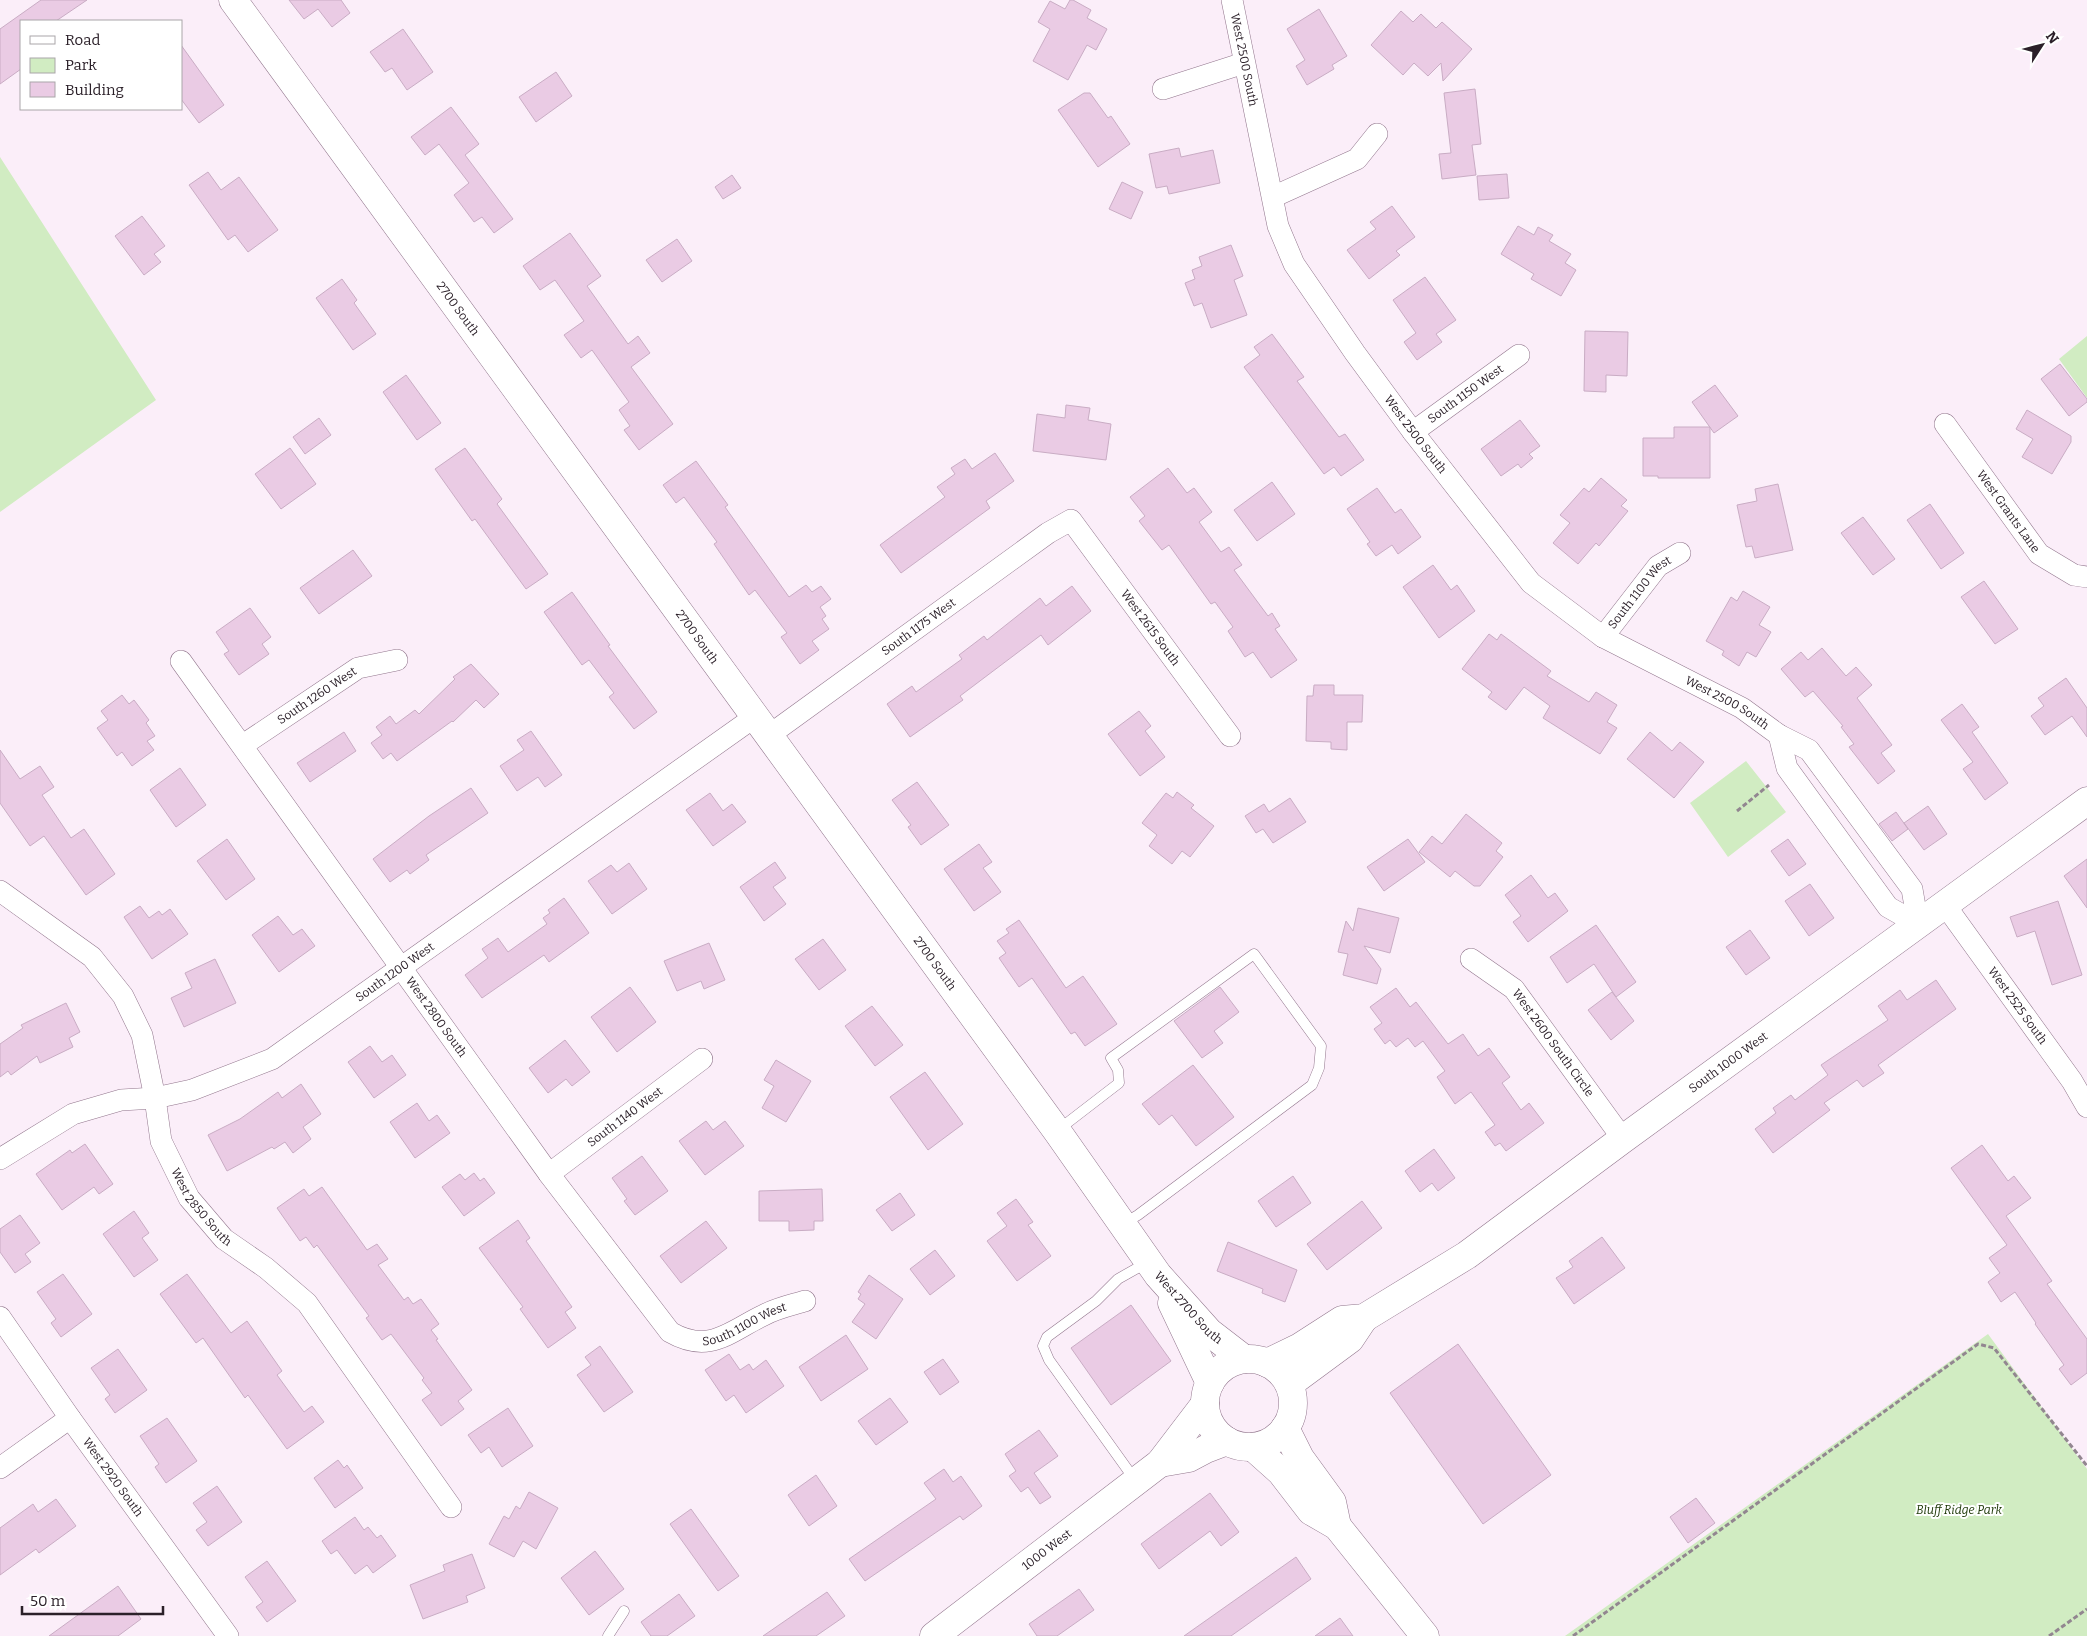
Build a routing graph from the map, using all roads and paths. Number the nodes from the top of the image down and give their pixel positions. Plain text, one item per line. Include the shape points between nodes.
1 (232, 0) edge
2 (1232, 0) edge
3 (1244, 63) junction
4 (1163, 89) dead end
5 (1377, 134) dead end
6 (1272, 196) junction
7 (1519, 355) dead end
8 (1945, 424) dead end
9 (1413, 432) junction
10 (1071, 520) joint
11 (1680, 553) dead end
12 (2087, 577) edge
13 (1602, 637) junction
14 (397, 660) dead end
15 (181, 661) dead end
16 (762, 726) junction
17 (1780, 735) junction
18 (1230, 736) dead end
19 (243, 745) junction
20 (1769, 785) dead end
21 (2087, 801) edge
22 (1737, 811) dead end
23 (0, 891) edge
24 (1945, 904) junction
25 (1918, 924) junction
26 (1471, 959) dead end
27 (401, 966) junction
28 (702, 1059) dead end
29 (155, 1098) junction
30 (2087, 1107) edge
31 (1057, 1131) junction
32 (1623, 1139) junction
33 (0, 1159) edge
34 (548, 1174) junction
35 (1122, 1224) junction
36 (1153, 1268) junction
37 (805, 1301) dead end
38 (0, 1317) edge
39 (1364, 1318) junction
40 (683, 1339) joint
41 (1256, 1361) junction
42 (1289, 1384) junction
43 (1207, 1394) junction
44 (70, 1418) junction
45 (1285, 1428) junction
46 (1240, 1444) junction
47 (1160, 1464) junction
48 (2087, 1466) edge
49 (0, 1468) edge
50 (1135, 1481) junction
51 (451, 1507) dead end
52 (1337, 1526) junction
53 (2087, 1609) edge
54 (624, 1611) dead end
55 (219, 1633) edge
56 (608, 1636) edge
57 (934, 1636) edge
58 (1425, 1636) edge
59 (1573, 1636) edge
60 (2049, 1636) edge

1 - 16 main road, 2700 South
2 - 3 street, West 2500 South
3 - 4 street
3 - 6 street, West 2500 South
5 - 6 street via 1357,159
6 - 9 street, West 2500 South via 1278,226 1294,264
7 - 9 street, South 1150 West
8 - 12 street, West Grants Lane via 2040,554 2074,574
9 - 13 street, West 2500 South via 1531,583
10 - 16 street, South 1175 West
10 - 18 street, West 2615 South
11 - 13 street, South 1100 West via 1658,566
13 - 17 street, West 2500 South via 1742,708
14 - 19 street, South 1260 West via 358,668
15 - 19 street, West 2800 South
16 - 27 street, South 1200 West via 573,846
16 - 31 main road, 2700 South
17 - 25 street, West 2500 South via 1787,768 1888,907
17 - 25 street, West 2500 South via 1809,750 1912,890
19 - 27 street, West 2800 South
20 - 22 path
21 - 24 main road, South 1000 West
23 - 29 street, West 2850 South via 92,956 123,996 142,1035
24 - 25 main road, South 1000 West
24 - 30 street, West 2525 South
25 - 32 main road, South 1000 West
26 - 32 street, West 2600 South Circle via 1514,989
27 - 29 street, South 1200 West via 272,1058 192,1090
27 - 34 street, West 2800 South
28 - 34 street, South 1140 West
29 - 33 street, South 1200 West via 121,1100 73,1114
29 - 51 street, West 2850 South via 161,1141 189,1198 224,1239 266,1268 307,1303
31 - 35 main road, 2700 South
31 - 35 lane via 1119,1083 1118,1070 1112,1058 1254,954 1321,1046 1319,1068 1312,1085
32 - 39 main road, South 1000 West via 1467,1255
34 - 40 street, West 2800 South via 670,1332
35 - 36 main road, 2700 South
36 - 41 main road, West 2700 South via 1209,1332
36 - 43 main road, West 2700 South
36 - 50 lane via 1118,1280 1048,1337 1043,1346 1049,1360
37 - 40 street, South 1100 West via 765,1314 722,1339
38 - 44 street, West 2920 South
39 - 41 main road, South 1000 West via 1342,1320 1300,1347
39 - 42 main road, South 1000 West via 1350,1339
41 - 42 main road via 1278,1370
41 - 43 main road via 1224,1366
42 - 45 main road via 1291,1416
43 - 46 main road via 1207,1415 1212,1426 1218,1434
43 - 47 main road
44 - 49 street
44 - 55 street, West 2920 South
45 - 46 main road via 1271,1440
45 - 52 main road via 1300,1458 1332,1502
46 - 47 main road via 1206,1449 1189,1458
46 - 52 main road via 1281,1472 1311,1512
47 - 50 main road, 1000 West
48 - 59 path via 1994,1348 1978,1344
50 - 57 main road, 1000 West
52 - 58 main road
53 - 60 path
54 - 56 lane

